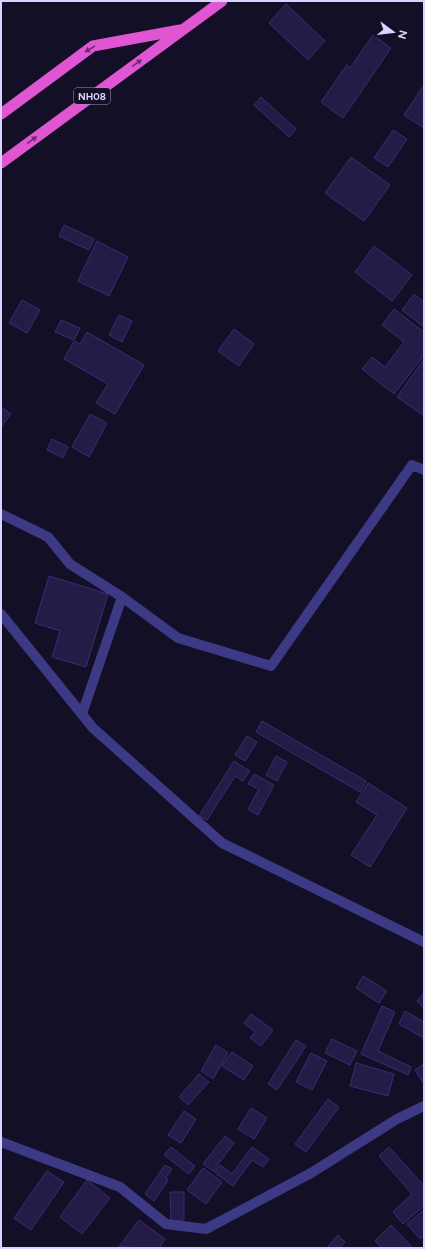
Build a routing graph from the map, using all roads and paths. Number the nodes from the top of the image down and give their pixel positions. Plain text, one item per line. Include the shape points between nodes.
1 (222, 1) edge
2 (183, 30) junction
3 (1, 114) edge
4 (1, 163) edge
5 (424, 470) edge
6 (1, 514) edge
7 (122, 597) junction
8 (1, 614) edge
9 (82, 714) junction
10 (424, 942) edge
11 (424, 1106) edge
12 (1, 1142) edge

1 - 2 highway, NH08
2 -> 3 highway, NH08 via 93,46
4 -> 2 highway, NH08
5 - 7 street via 412,465 271,666 178,638
6 - 7 street via 48,537 70,564
7 - 9 street
8 - 9 street
9 - 10 street via 93,728 222,843
11 - 12 street via 397,1119 311,1173 206,1229 166,1224 120,1187

